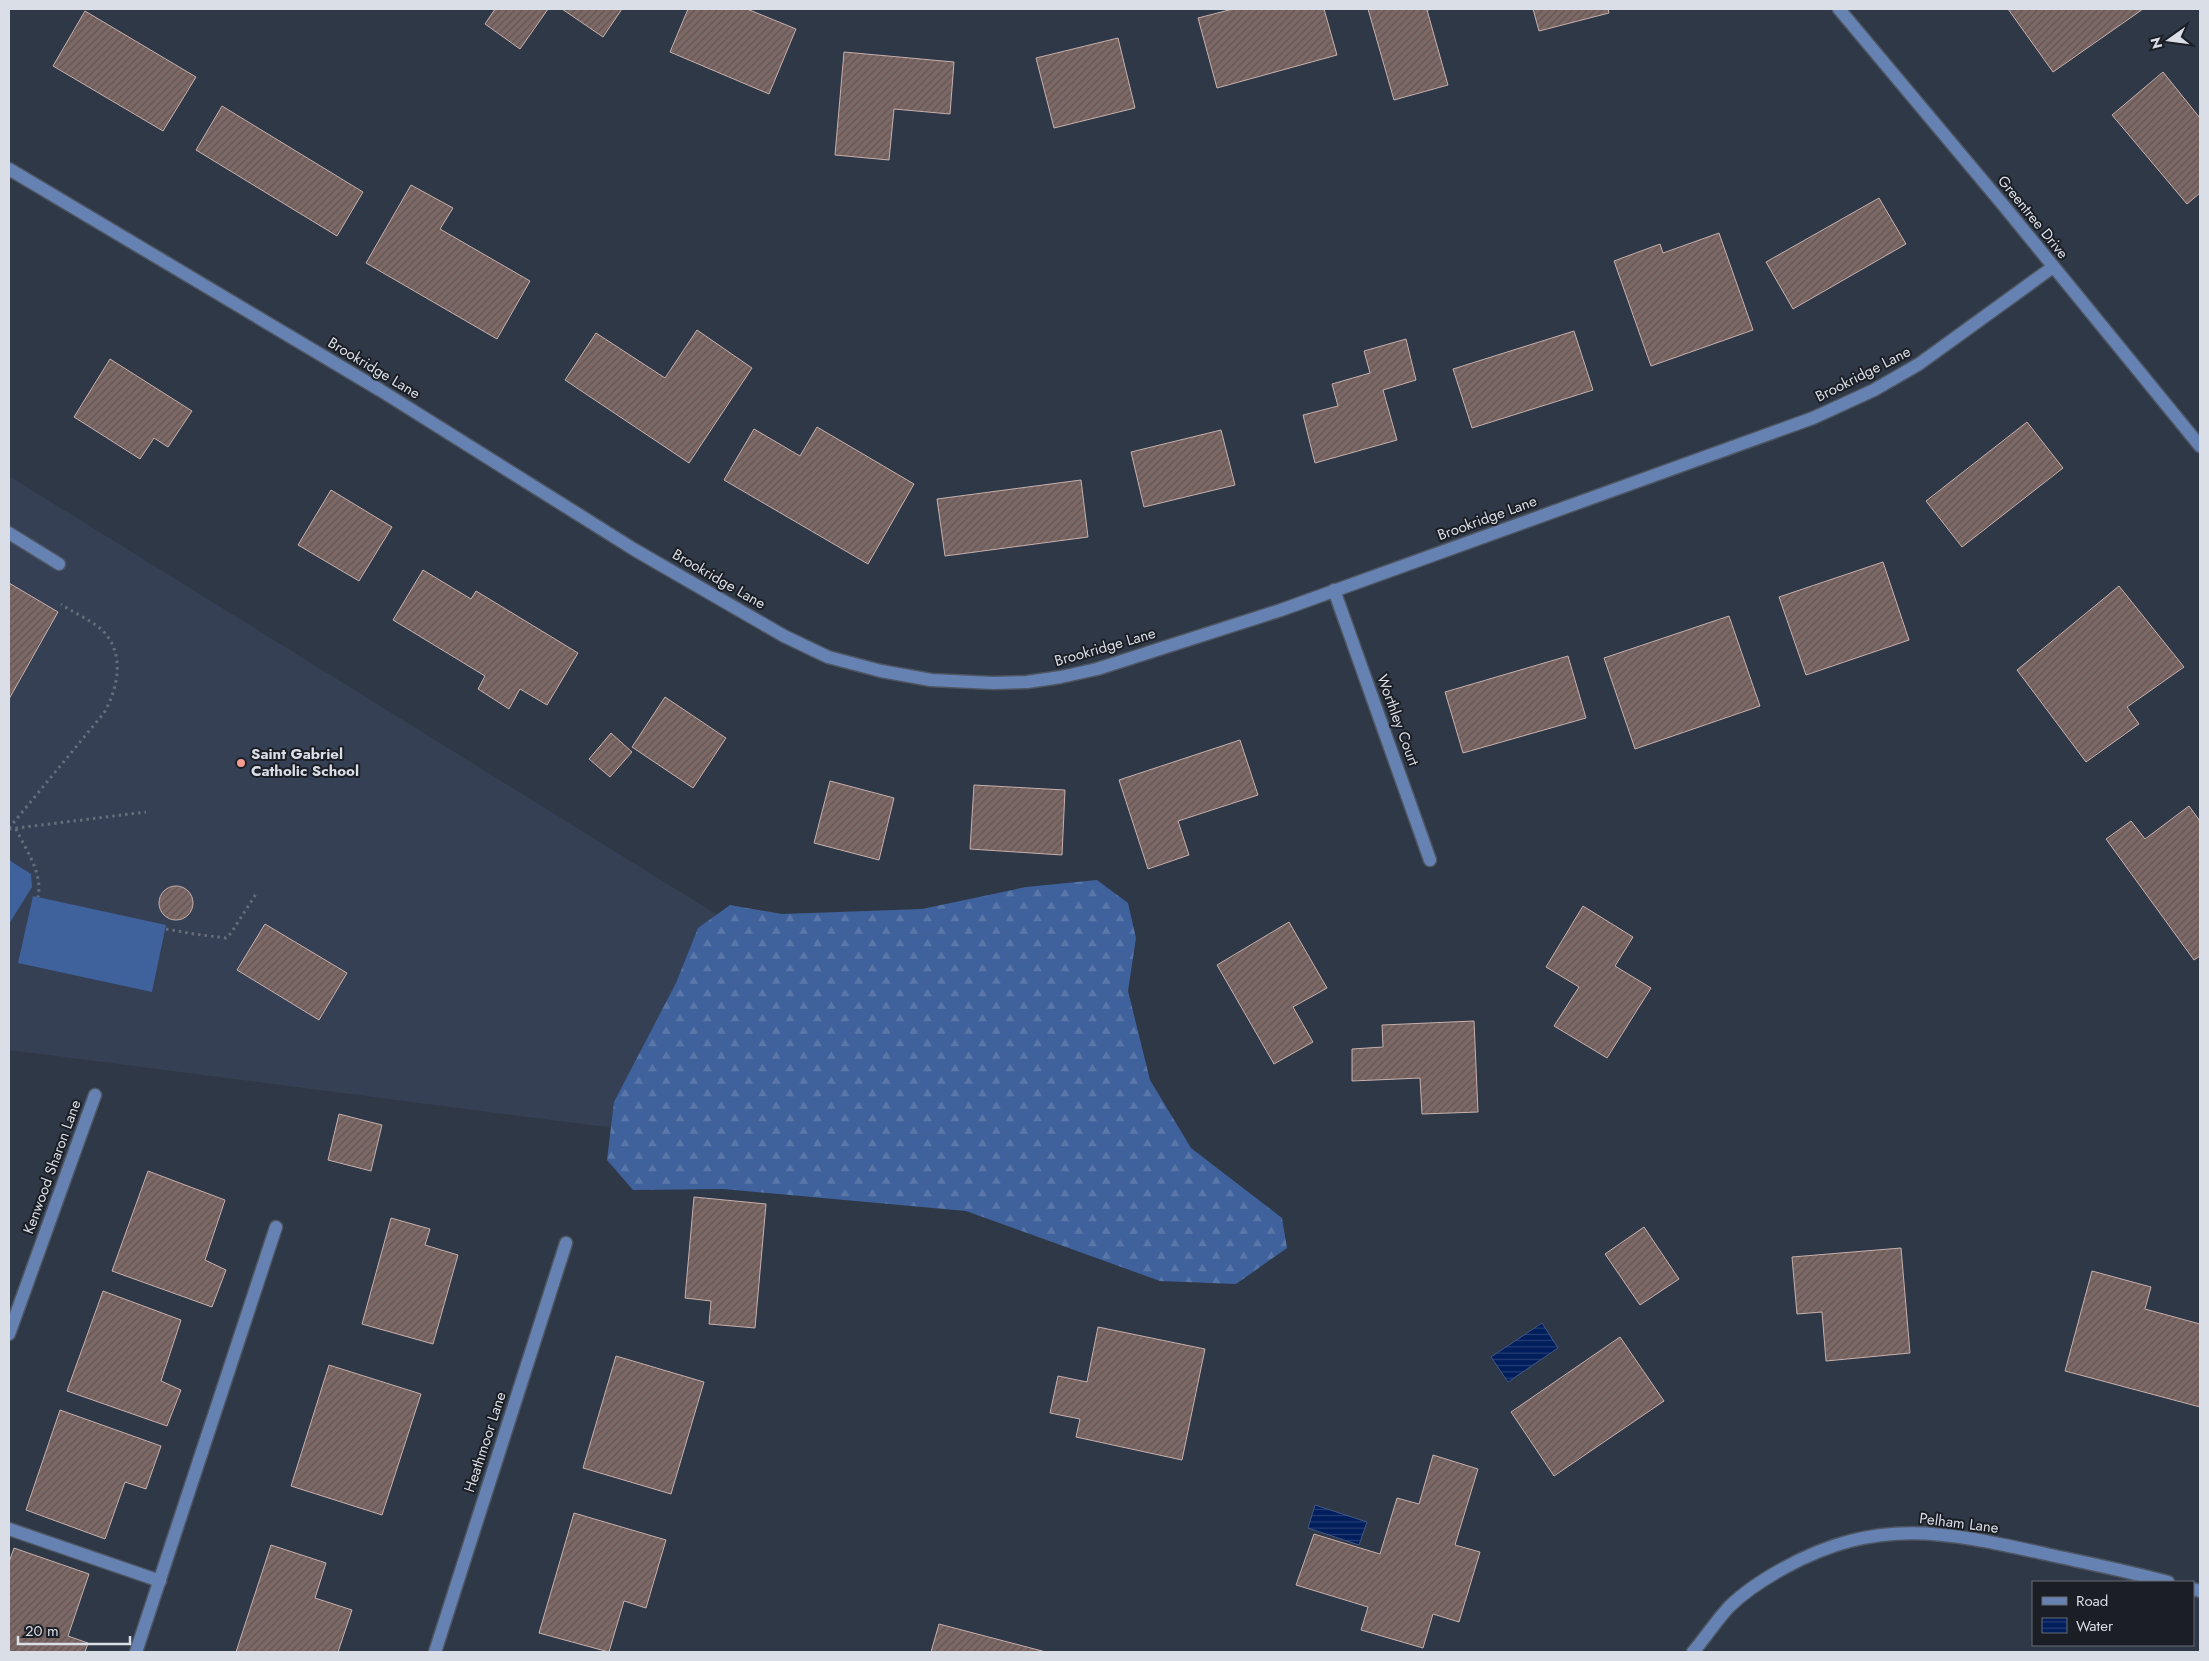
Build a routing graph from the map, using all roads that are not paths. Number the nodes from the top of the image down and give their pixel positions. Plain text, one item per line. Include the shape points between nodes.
1 (1840, 9) edge
2 (9, 169) edge
3 (2053, 267) junction
4 (2200, 446) edge
5 (9, 533) edge
6 (59, 564) dead end
7 (1334, 590) junction
8 (1430, 860) dead end
9 (95, 1095) dead end
10 (276, 1226) dead end
11 (566, 1242) dead end
12 (9, 1334) edge
13 (9, 1529) edge
14 (160, 1581) junction
15 (2164, 1581) edge
16 (136, 1652) edge
17 (435, 1652) edge
18 (1693, 1652) edge

1 - 3 street, Greentree Drive
2 - 7 street, Brookridge Lane via 380,390 635,550 784,636 828,657 931,680 1027,682 1097,668
3 - 4 street, Greentree Drive
3 - 7 street, Brookridge Lane via 1919,364 1874,390 1813,418
5 - 6 street
7 - 8 street, Worthley Court
9 - 12 street, Kenwood Sharon Lane
10 - 14 street
11 - 17 street, Heathmoor Lane
13 - 14 street
14 - 16 street
15 - 18 street, Pelham Lane via 2011,1546 1931,1532 1885,1534 1849,1540 1812,1553 1758,1583 1729,1607

